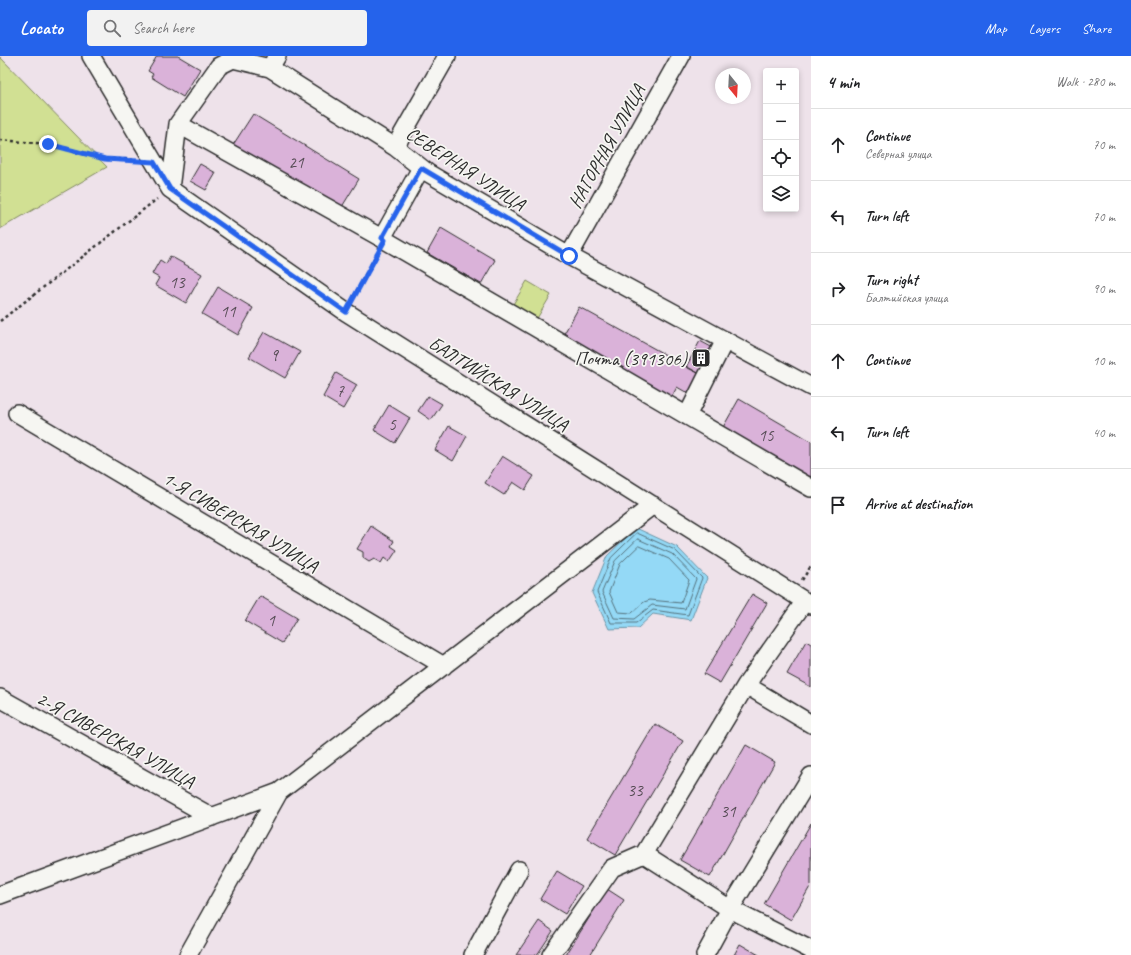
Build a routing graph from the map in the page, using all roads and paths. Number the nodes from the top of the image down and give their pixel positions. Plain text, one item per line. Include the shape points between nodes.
1 (91, 56) edge
2 (446, 56) edge
3 (681, 56) edge
4 (273, 62) edge
5 (178, 124) junction
6 (0, 140) edge
7 (395, 147) junction
8 (154, 162) junction
9 (421, 168) junction
10 (170, 189) junction
11 (384, 239) junction
12 (569, 256) junction
13 (346, 312) junction
14 (0, 321) edge
15 (725, 340) junction
16 (811, 387) edge
17 (17, 413) dead end
18 (687, 416) junction
19 (811, 488) edge
20 (653, 505) junction
21 (808, 603) edge
22 (444, 666) junction
23 (746, 685) junction
24 (0, 698) edge
25 (811, 724) edge
26 (811, 776) edge
27 (279, 792) junction
28 (212, 817) junction
29 (644, 854) junction
30 (519, 870) dead end
31 (0, 896) edge
32 (730, 909) junction
33 (811, 950) edge
34 (188, 955) edge
35 (473, 955) edge
36 (552, 955) edge
37 (705, 955) edge

1 - 8 street
2 - 7 street
3 - 12 street, НАГОРНАЯ УЛИЦА
4 - 5 street, СЕВЕРНАЯ УЛИЦА via 233,59 219,66
4 - 7 street, СЕВЕРНАЯ УЛИЦА
5 - 10 street, СЕВЕРНАЯ УЛИЦА
5 - 11 street
6 - 8 path via 48,144 105,159
7 - 9 street, СЕВЕРНАЯ УЛИЦА
8 - 10 street
9 - 11 street
9 - 12 street, СЕВЕРНАЯ УЛИЦА
10 - 13 street, БАЛТИЙСКАЯ УЛИЦА
10 - 14 path
11 - 13 path
11 - 18 street
12 - 15 street, СЕВЕРНАЯ УЛИЦА
13 - 20 street, БАЛТИЙСКАЯ УЛИЦА
15 - 16 street, СЕВЕРНАЯ УЛИЦА
15 - 18 street
17 - 22 street, 1-Я СИВЕРСКАЯ УЛИЦА
18 - 19 street
20 - 21 street, БАЛТИЙСКАЯ УЛИЦА
20 - 22 street
21 - 23 street
22 - 27 street
23 - 25 street
23 - 29 street
24 - 28 street, 2-Я СИВЕРСКАЯ УЛИЦА
26 - 32 street
27 - 28 street
27 - 34 street
28 - 31 street
29 - 32 street
29 - 36 street via 612,868
30 - 35 street
32 - 33 street
32 - 37 street

